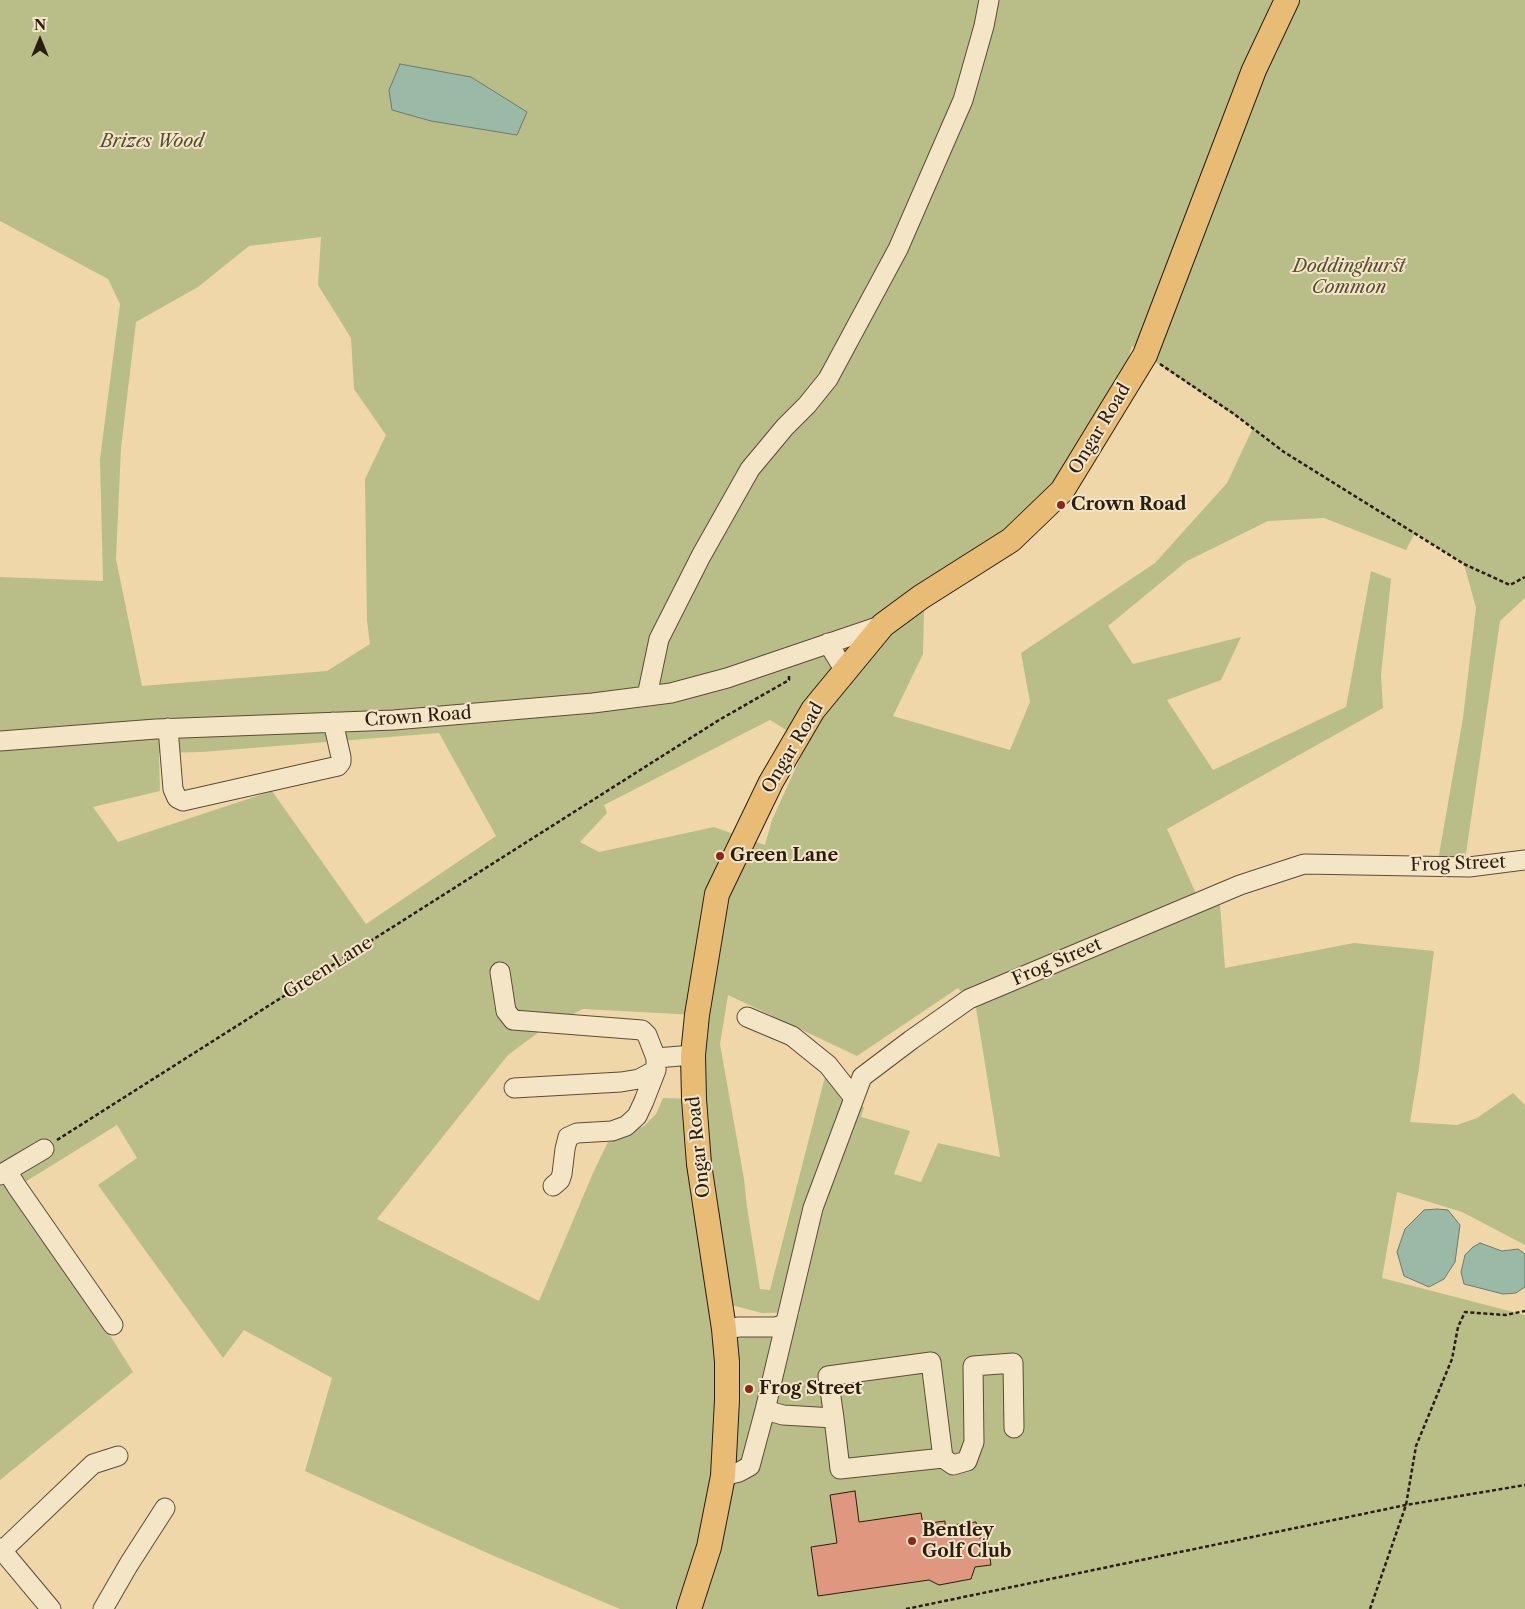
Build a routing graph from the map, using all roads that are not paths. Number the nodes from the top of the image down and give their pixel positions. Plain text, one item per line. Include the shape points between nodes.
1 (989, 0) edge
2 (1287, 0) edge
3 (883, 625) junction
4 (828, 644) junction
5 (844, 671) junction
6 (647, 696) junction
7 (333, 722) junction
8 (168, 728) junction
9 (0, 741) edge
10 (1525, 860) edge
11 (500, 972) dead end
12 (747, 1018) dead end
13 (693, 1056) junction
14 (656, 1064) junction
15 (514, 1088) dead end
16 (854, 1098) junction
17 (44, 1149) road end
18 (4, 1173) edge
19 (552, 1186) dead end
20 (113, 1324) dead end
21 (785, 1324) junction
22 (724, 1329) junction
23 (765, 1410) junction
24 (834, 1418) junction
25 (1014, 1428) dead end
26 (118, 1456) dead end
27 (944, 1458) junction
28 (722, 1476) junction
29 (165, 1508) dead end
30 (1, 1550) edge
31 (51, 1609) edge
32 (103, 1609) edge
33 (689, 1609) edge

1 - 6 street via 963,100 898,249 828,379 750,469 701,556 659,639
2 - 3 main road, Ongar Road via 1254,70 1145,354 1062,491 1011,540
3 - 4 street, Crown Road
3 - 5 main road, Ongar Road
4 - 5 street
4 - 6 street, Crown Road via 727,678
5 - 13 main road, Ongar Road via 813,710 771,782 717,894
6 - 7 street, Crown Road via 394,720
7 - 8 street, Crown Road
7 - 8 street via 341,757 338,766 183,801 177,798 173,789
8 - 9 street, Crown Road
10 - 16 street, Frog Street via 1469,867 1304,864 1240,885 969,999 862,1077
11 - 14 street via 506,1011 513,1020 642,1030 647,1035
12 - 16 street via 792,1036 828,1065
13 - 14 street
13 - 22 main road, Ongar Road via 699,1164
14 - 15 street via 639,1079
14 - 19 street via 639,1111 626,1126 612,1132 568,1136 562,1174
16 - 21 street, Frog Street via 813,1208
17 - 18 street
18 - 20 street
21 - 22 street
21 - 23 street, Frog Street
22 - 28 main road, Ongar Road via 727,1400
23 - 24 street via 783,1415
23 - 28 street, Frog Street via 750,1466
24 - 27 street via 840,1470
24 - 27 street via 828,1376 931,1362
25 - 27 street via 1013,1363 973,1366 974,1442 967,1461 953,1465
26 - 30 street via 93,1464
28 - 33 main road, Ongar Road via 709,1547
29 - 32 street
30 - 31 street

